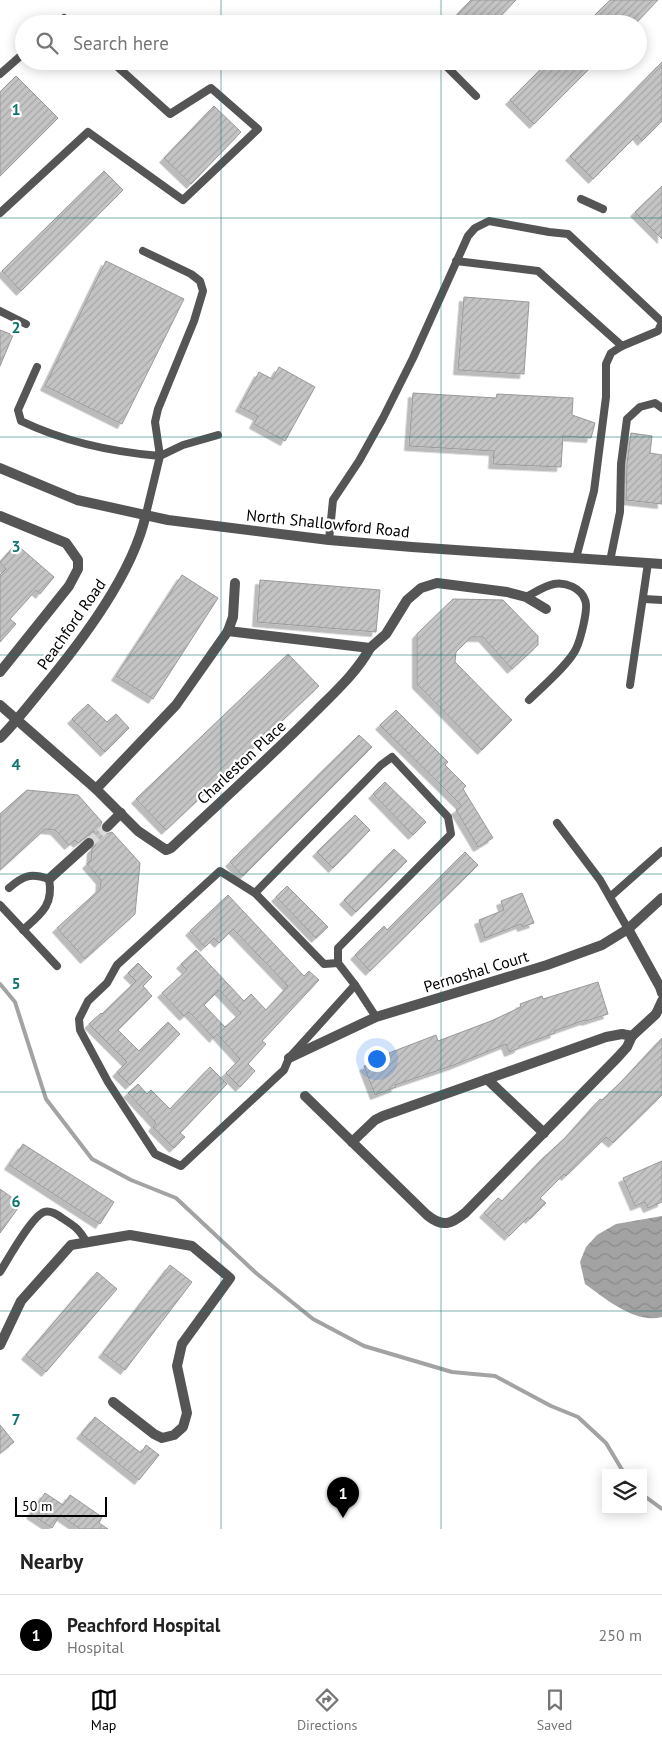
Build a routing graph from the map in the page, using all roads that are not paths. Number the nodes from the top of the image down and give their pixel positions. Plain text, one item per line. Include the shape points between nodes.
1 (15, 61) edge
2 (121, 70) edge
3 (450, 70) edge
4 (0, 74) edge
5 (476, 96) dead end
6 (581, 199) dead end
7 (603, 209) dead end
8 (0, 212) edge
9 (143, 251) dead end
10 (456, 261) junction
11 (0, 311) edge
12 (26, 324) dead end
13 (622, 346) junction
14 (36, 367) dead end
15 (662, 408) edge
16 (218, 435) dead end
17 (160, 456) junction
18 (0, 468) edge
19 (146, 514) junction
20 (0, 516) edge
21 (330, 540) junction
22 (576, 558) junction
23 (610, 561) junction
24 (648, 563) junction
25 (662, 564) edge
26 (235, 583) dead end
27 (526, 597) junction
28 (644, 599) junction
29 (662, 600) edge
30 (546, 609) dead end
31 (228, 631) junction
32 (370, 648) junction
33 (0, 672) edge
34 (630, 685) dead end
35 (529, 700) dead end
36 (0, 705) edge
37 (17, 721) junction
38 (0, 738) edge
39 (96, 789) junction
40 (122, 813) junction
41 (557, 823) dead end
42 (107, 826) tunnel mouth
43 (89, 843) tunnel mouth
44 (662, 852) edge
45 (49, 879) junction
46 (10, 888) dead end
47 (255, 893) junction
48 (610, 897) junction
49 (662, 898) edge
50 (0, 905) edge
51 (628, 929) junction
52 (23, 930) junction
53 (338, 964) junction
54 (56, 966) dead end
55 (658, 974) edge
56 (355, 985) junction
57 (662, 993) edge
58 (662, 1001) edge
59 (376, 1017) junction
60 (632, 1036) junction
61 (289, 1058) junction
62 (487, 1079) junction
63 (305, 1096) dead end
64 (544, 1133) junction
65 (352, 1142) junction
66 (87, 1243) junction
67 (0, 1272) edge
68 (0, 1345) edge
69 (113, 1402) dead end

1 - 4 lane
2 - 8 lane via 170,114 211,88 258,129 183,200 88,132
3 - 5 lane
6 - 7 lane
9 - 17 lane via 191,274 200,281 204,291 158,409 155,422
10 - 13 lane via 538,271
10 - 13 lane via 468,236 489,221 568,234 662,322 658,330
10 - 21 lane via 383,418 333,500
11 - 12 lane
13 - 22 lane via 611,353 606,364 606,397 594,491
14 - 17 lane via 18,410 21,421 97,448
15 - 23 lane via 655,403 640,407 627,419 620,464 620,512
16 - 17 lane
17 - 19 lane
18 - 19 street, North Shallowford Road via 77,500
19 - 21 street, North Shallowford Road via 168,520
19 - 37 street, Peachford Road via 132,556 100,612
20 - 33 street via 66,544 78,560 78,569 69,586
21 - 22 street, North Shallowford Road
22 - 23 street, North Shallowford Road
23 - 24 street, North Shallowford Road
24 - 25 street, North Shallowford Road
24 - 28 lane
26 - 31 street via 233,617
27 - 30 street, Charleston Place
27 - 32 street, Charleston Place via 437,584 421,588 407,600 386,634
27 - 35 lane via 552,584 563,584 575,587 586,601 576,650
28 - 29 lane
28 - 34 lane
31 - 32 street
31 - 39 street via 176,705
32 - 40 street, Charleston Place via 344,682 293,734 171,848 166,850 158,846
36 - 37 street, Charleston Place
37 - 38 street, Peachford Road
37 - 39 street, Charleston Place
39 - 40 street, Charleston Place
40 - 42 street
41 - 48 lane
43 - 45 street
44 - 48 lane
45 - 46 lane via 27,876
45 - 52 lane via 49,902
47 - 53 lane via 324,964
47 - 53 lane via 392,757 448,817 451,834 338,948
47 - 61 lane via 220,871 118,964 107,983 88,1001 79,1019 80,1030 108,1082 155,1154 181,1166 284,1070
48 - 51 lane
49 - 51 street, Pernoshal Court
50 - 52 lane
51 - 55 street
51 - 59 street, Pernoshal Court via 602,945 548,965
52 - 54 lane
53 - 56 lane
55 - 57 street
56 - 59 lane
56 - 61 lane
58 - 60 street via 656,1014
59 - 61 street, Pernoshal Court
60 - 62 street via 606,1037
60 - 64 street via 618,1057
62 - 64 street
62 - 65 street via 383,1116
63 - 65 street
64 - 65 street via 465,1213 454,1222 444,1224 428,1216
66 - 67 lane via 78,1228 58,1215 44,1212 34,1219
66 - 68 street via 71,1245 21,1301
66 - 69 street via 130,1235 192,1246 230,1278 182,1344 178,1366 187,1413 183,1427 174,1435 162,1438

